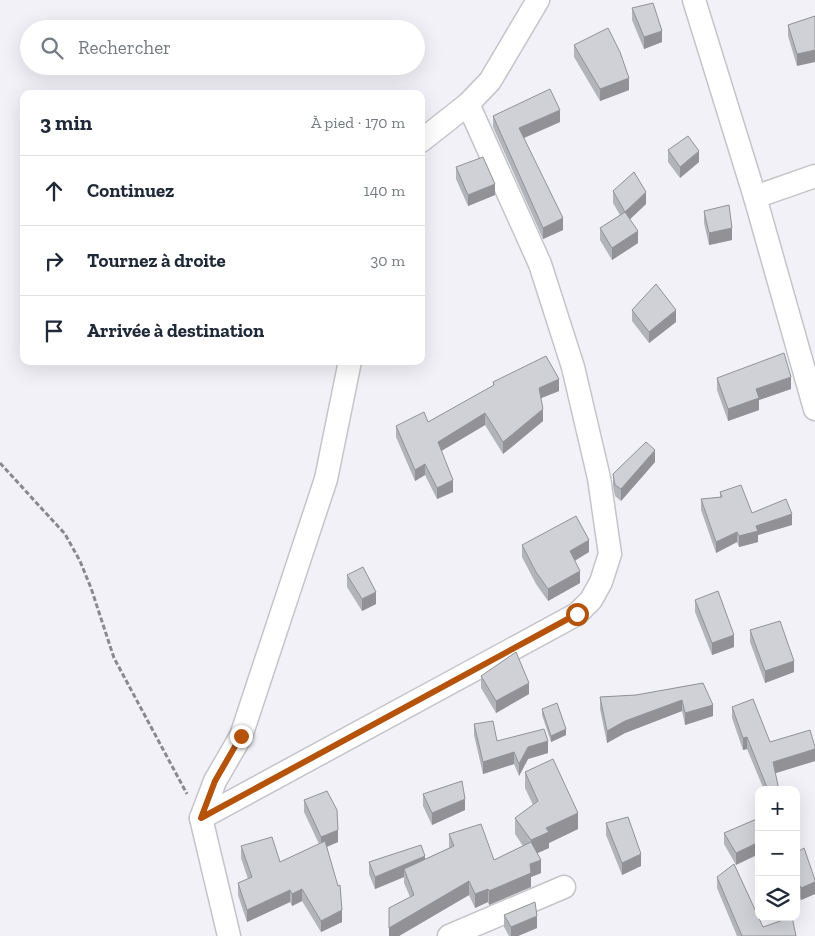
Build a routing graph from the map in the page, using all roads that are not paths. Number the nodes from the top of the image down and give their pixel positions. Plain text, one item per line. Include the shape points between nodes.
1 (538, 0) edge
2 (694, 0) edge
3 (468, 104) junction
4 (425, 138) edge
5 (815, 176) edge
6 (756, 197) junction
7 (349, 365) edge
8 (815, 409) edge
9 (201, 818) junction
10 (564, 887) dead end
11 (229, 936) edge
12 (449, 936) edge

1 - 3 street via 490,81
2 - 6 street
3 - 4 street
3 - 9 street via 540,264 572,367 599,478 610,554 602,582 577,614
5 - 6 street
6 - 8 street
7 - 9 street via 326,479 241,736 215,781
9 - 11 street
10 - 12 street

